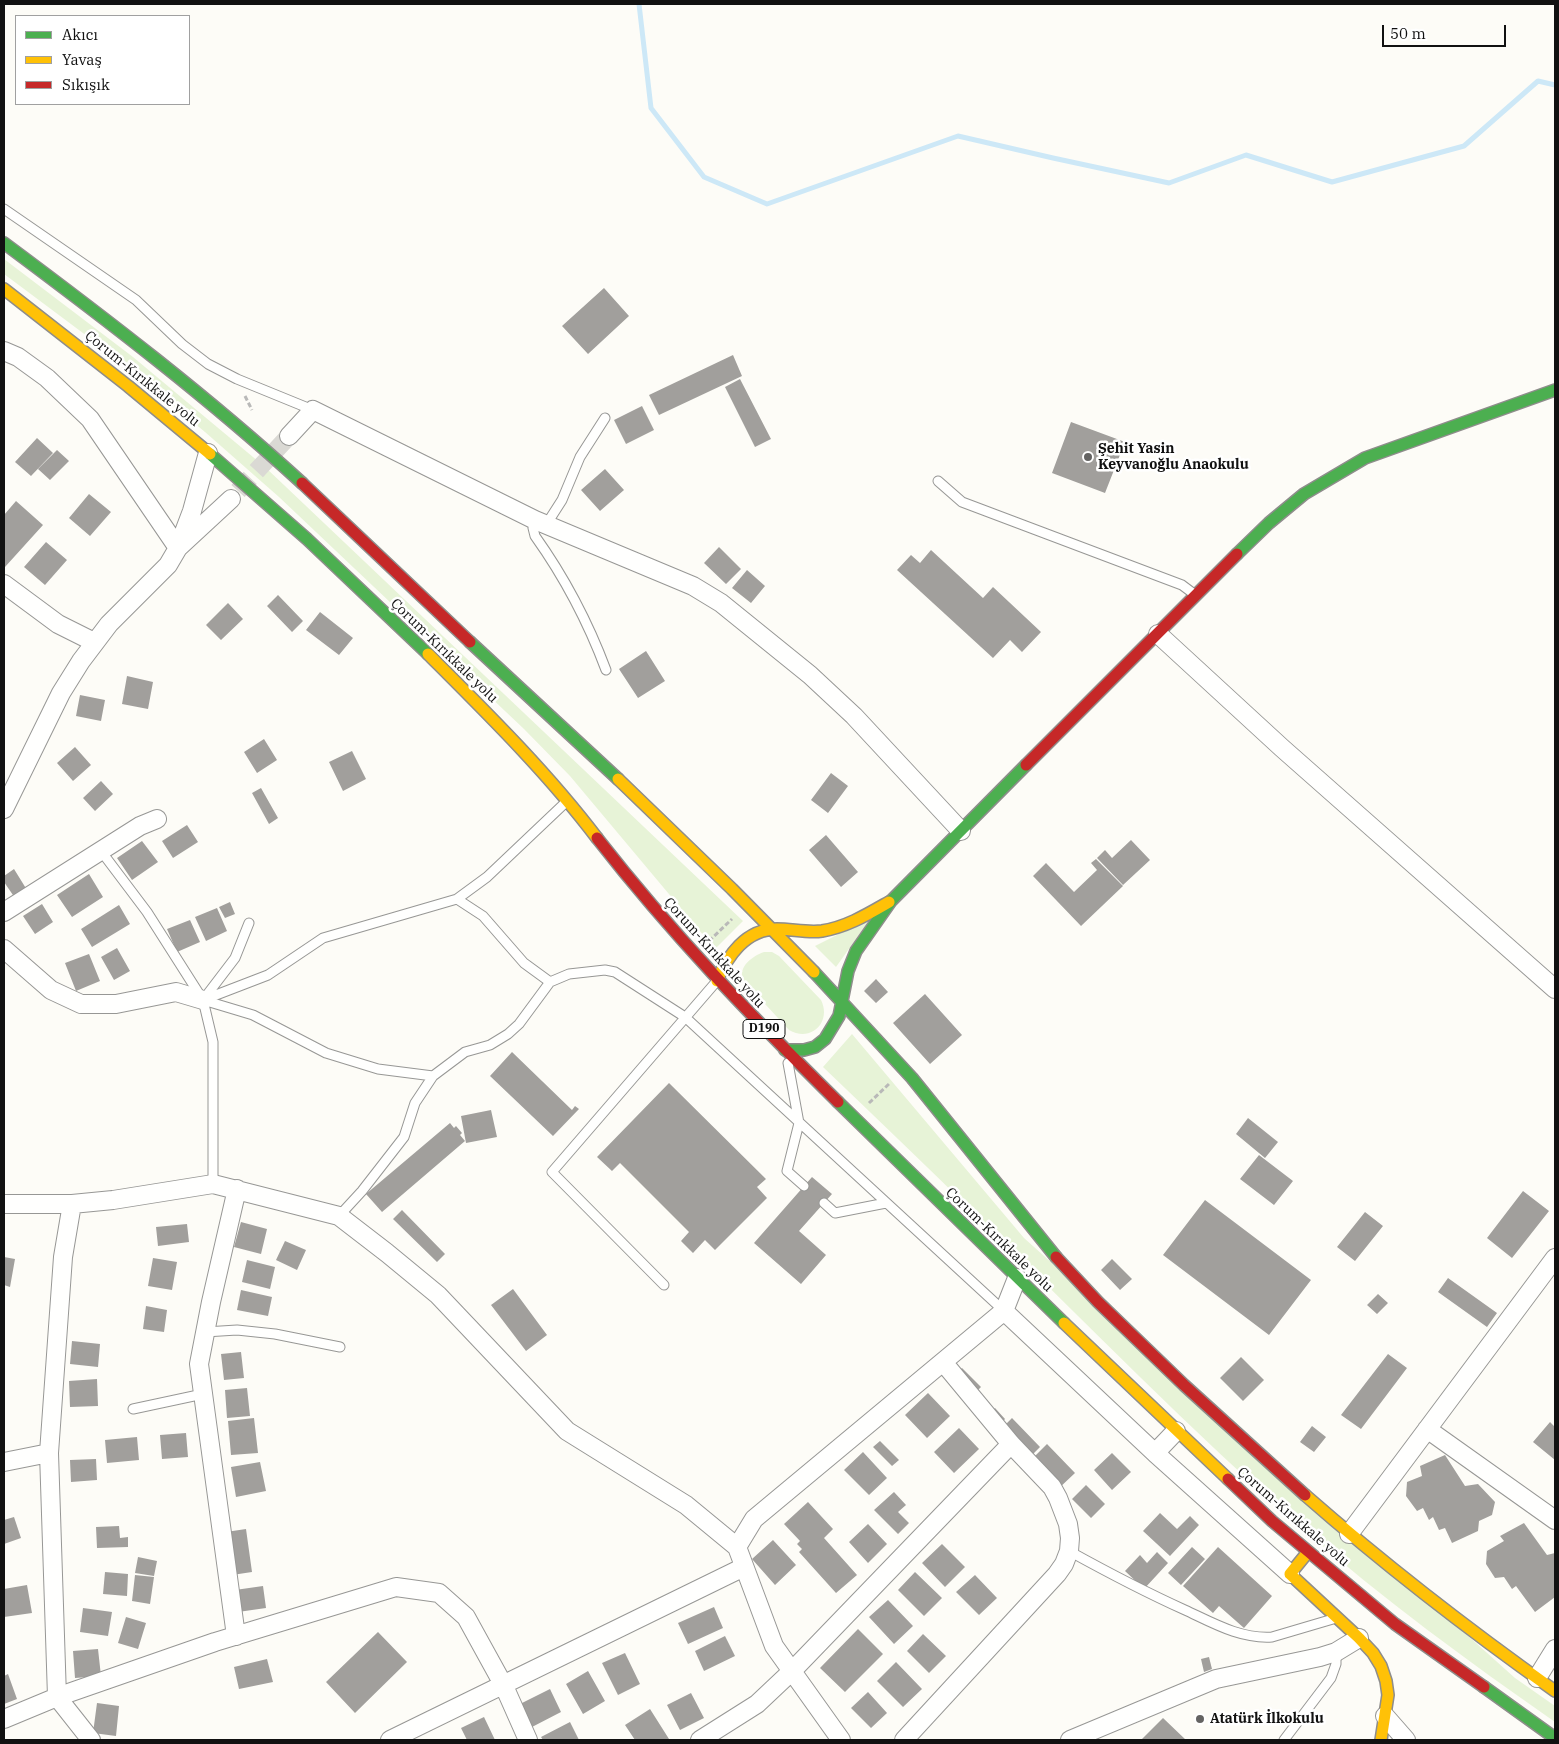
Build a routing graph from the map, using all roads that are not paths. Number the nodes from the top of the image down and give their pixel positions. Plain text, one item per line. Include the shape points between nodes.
1 (4, 209) edge
2 (4, 243) edge
3 (4, 289) edge
4 (4, 351) edge
5 (1555, 390) edge
6 (313, 410) junction
7 (605, 418) dead end
8 (289, 436) tunnel mouth
9 (208, 453) junction
10 (938, 481) dead end
11 (231, 499) tunnel mouth
12 (541, 523) junction
13 (178, 548) junction
14 (4, 584) edge
15 (1196, 594) junction
16 (1158, 634) junction
17 (94, 642) junction
18 (606, 670) dead end
19 (568, 801) junction
20 (4, 809) edge
21 (157, 819) dead end
22 (961, 831) junction
23 (101, 851) junction
24 (457, 898) junction
25 (891, 901) junction
26 (4, 912) edge
27 (249, 923) dead end
28 (773, 929) junction
29 (4, 949) edge
30 (717, 981) junction
31 (550, 982) junction
32 (1555, 989) edge
33 (203, 1000) junction
34 (843, 1002) junction
35 (685, 1017) junction
36 (785, 1050) junction
37 (433, 1076) junction
38 (799, 1123) junction
39 (213, 1184) junction
40 (804, 1186) dead end
41 (236, 1190) junction
42 (824, 1203) dead end
43 (886, 1203) junction
44 (4, 1204) edge
45 (72, 1204) junction
46 (339, 1216) junction
47 (1555, 1258) edge
48 (1017, 1278) junction
49 (664, 1285) dead end
50 (1004, 1311) junction
51 (205, 1332) junction
52 (340, 1347) dead end
53 (943, 1362) junction
54 (203, 1394) junction
55 (133, 1409) dead end
56 (1427, 1429) junction
57 (1176, 1431) junction
58 (1011, 1444) junction
59 (49, 1453) junction
60 (1155, 1453) junction
61 (4, 1462) edge
62 (1553, 1514) edge
63 (1349, 1534) junction
64 (737, 1547) junction
65 (1068, 1551) junction
66 (1308, 1552) junction
67 (744, 1567) junction
68 (1290, 1574) junction
69 (1337, 1618) junction
70 (236, 1636) junction
71 (1358, 1638) junction
72 (1555, 1649) edge
73 (1336, 1652) junction
74 (792, 1671) junction
75 (1536, 1678) junction
76 (504, 1686) junction
77 (1555, 1691) edge
78 (57, 1696) junction
79 (1385, 1716) junction
80 (4, 1719) edge
81 (1555, 1738) edge
82 (91, 1740) edge
83 (390, 1740) edge
84 (528, 1740) edge
85 (700, 1740) edge
86 (841, 1740) edge
87 (904, 1740) edge
88 (1070, 1740) edge
89 (1284, 1740) edge
90 (1381, 1740) edge
91 (1406, 1740) edge

1 - 6 lane via 136,300 208,364
2 - 28 main road, Çorum-Kırıkkale yolu via 175,374 265,450
3 - 9 main road, Çorum-Kırıkkale yolu / D190 via 149,402
4 - 13 street via 47,378 90,418
5 - 15 main road via 1407,442 1334,475 1269,522
6 - 8 street
6 - 12 street
7 - 12 lane via 580,457 562,500
9 - 13 street
9 - 19 main road, Çorum-Kırıkkale yolu / D190 via 289,522 414,640 478,703
10 - 15 lane via 962,502
11 - 13 street
12 - 18 lane via 533,528 535,536 581,609
12 - 22 street via 692,586 721,603 832,695
13 - 17 street via 168,565
14 - 17 street via 58,624
15 - 16 main road
16 - 22 main road
16 - 32 street
17 - 20 street via 61,693
19 - 24 lane via 487,877
19 - 30 main road, Çorum-Kırıkkale yolu / D190 via 640,893
21 - 23 street
22 - 25 main road
23 - 26 street
23 - 33 lane via 147,912
24 - 31 lane via 483,916 524,963
24 - 33 lane via 323,938 268,975
25 - 28 main road via 832,929 816,932
25 - 34 main road via 856,951 848,971
27 - 33 lane via 236,958
28 - 30 main road via 736,948
28 - 34 main road, Çorum-Kırıkkale yolu
29 - 33 street via 51,990 81,1004 116,1004 176,992
30 - 35 lane
30 - 36 main road, Çorum-Kırıkkale yolu / D190
31 - 35 lane via 569,974 615,972
31 - 37 lane via 508,1034 465,1052
33 - 37 lane via 253,1016 326,1053 378,1069
33 - 39 lane via 213,1042
34 - 36 main road via 825,1039 815,1047
34 - 63 main road, Çorum-Kırıkkale yolu via 905,1070 1081,1284 1220,1420
35 - 38 lane
35 - 49 lane via 552,1172
36 - 38 lane
36 - 48 main road, Çorum-Kırıkkale yolu / D190
37 - 46 lane via 415,1103 404,1137
38 - 40 lane via 787,1171
38 - 43 lane
39 - 41 street
39 - 45 street
41 - 46 street
41 - 51 street
42 - 43 lane via 835,1213
43 - 50 lane
44 - 45 street
45 - 59 street via 63,1257
46 - 64 street via 438,1295 567,1431 686,1506
47 - 56 street
48 - 50 street
48 - 57 main road, Çorum-Kırıkkale yolu / D190
50 - 53 street
50 - 60 street
51 - 52 lane via 236,1330 275,1334
51 - 54 street via 199,1364
53 - 58 street
53 - 64 street via 754,1519
54 - 55 lane
54 - 70 street
56 - 62 street
56 - 63 street
57 - 60 street
57 - 66 main road, Çorum-Kırıkkale yolu / D190
58 - 65 street via 1052,1487 1058,1498 1068,1524
58 - 74 street
59 - 61 street
59 - 78 street
60 - 68 street
63 - 75 main road, Çorum-Kırıkkale yolu via 1451,1616
64 - 67 street
65 - 69 lane via 1140,1589 1241,1635 1272,1637
65 - 87 street via 1056,1574
66 - 68 main road
66 - 81 main road, Çorum-Kırıkkale yolu / D190 via 1394,1624
67 - 74 street via 774,1646
67 - 76 street
68 - 69 main road
69 - 71 main road
70 - 76 street via 396,1587 439,1593 466,1617
70 - 78 street
71 - 73 street
71 - 79 main road via 1381,1666 1388,1695
72 - 75 street
73 - 88 street via 1216,1679
73 - 89 lane via 1331,1678
74 - 85 street via 757,1704
74 - 86 street
75 - 77 main road, Çorum-Kırıkkale yolu
76 - 83 street
76 - 84 street
78 - 80 street
78 - 82 street
79 - 90 main road
79 - 91 street

